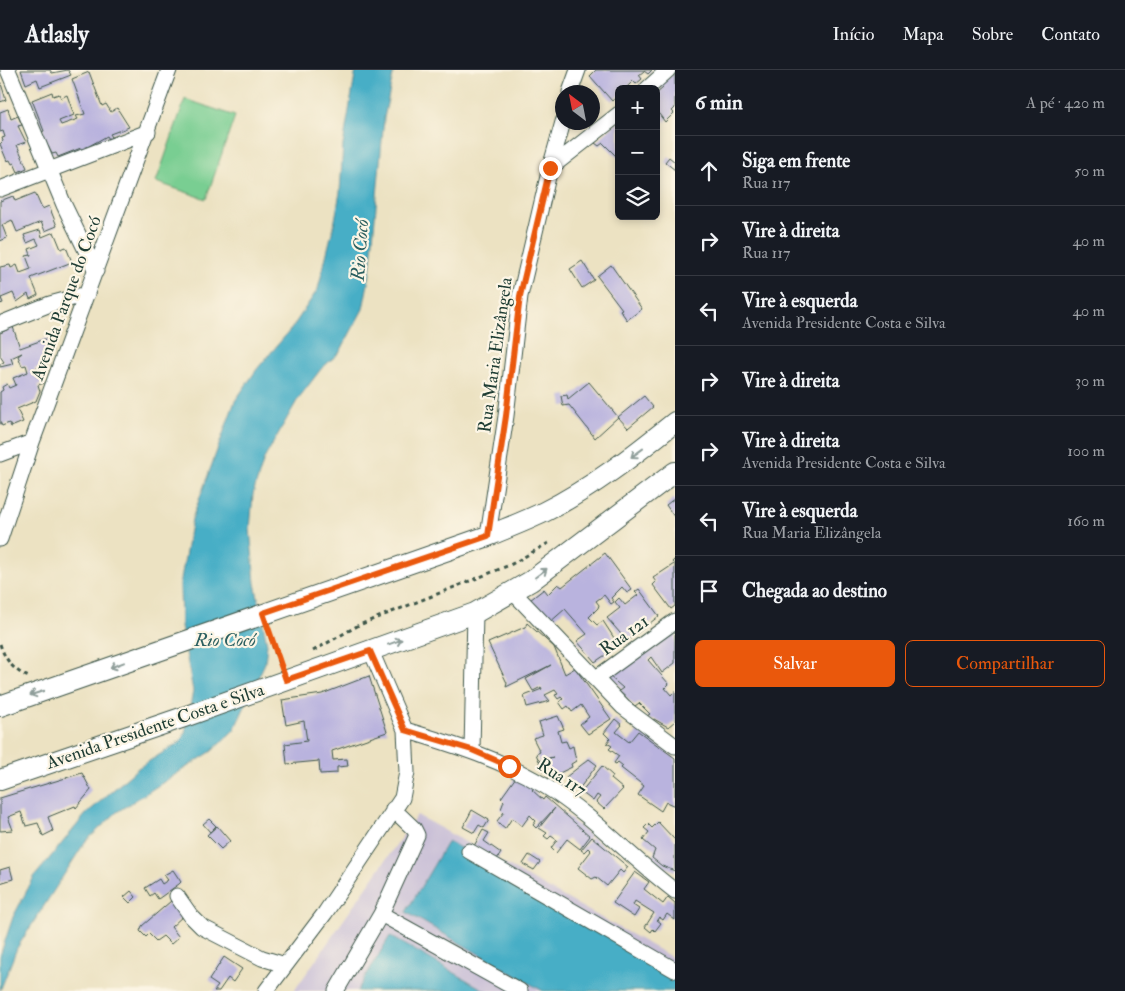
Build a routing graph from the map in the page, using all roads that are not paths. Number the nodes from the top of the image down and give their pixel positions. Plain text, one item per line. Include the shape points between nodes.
1 (8, 70) edge
2 (169, 70) edge
3 (578, 70) edge
4 (668, 70) edge
5 (573, 85) edge
6 (652, 85) edge
7 (615, 117) edge
8 (561, 130) edge
9 (148, 132) junction
10 (550, 168) junction
11 (50, 170) junction
12 (0, 189) edge
13 (96, 271) junction
14 (87, 294) junction
15 (0, 324) edge
16 (675, 422) edge
17 (32, 442) junction
18 (0, 454) edge
19 (675, 472) edge
20 (488, 536) junction
21 (0, 539) edge
22 (513, 592) junction
23 (474, 613) junction
24 (675, 621) edge
25 (370, 651) junction
26 (596, 679) junction
27 (2, 707) edge
28 (405, 730) junction
29 (674, 743) edge
30 (472, 750) junction
31 (3, 776) edge
32 (393, 809) junction
33 (469, 851) dead end
34 (675, 891) edge
35 (177, 896) dead end
36 (381, 914) junction
37 (285, 965) junction
38 (675, 970) edge
39 (266, 991) edge
40 (336, 991) edge
41 (520, 991) edge

1 - 11 street
2 - 9 street, Avenida Parque do Cocó
3 - 5 street
4 - 6 street
7 - 10 street
8 - 10 street, Rua Maria Elizângela
9 - 11 street
9 - 13 street, Avenida Parque do Cocó
10 - 20 street, Rua Maria Elizângela via 520,296
11 - 12 street
11 - 13 street via 85,253
13 - 14 street, Avenida Parque do Cocó
14 - 15 street via 50,304
14 - 17 street, Avenida Parque do Cocó
16 -> 20 main road via 577,493 545,512
17 - 18 street
17 - 21 street, Avenida Parque do Cocó
22 -> 19 main road, Avenida Presidente Costa e Silva
20 -> 27 main road via 162,648
22 - 23 main road, Avenida Presidente Costa e Silva
22 - 26 street
25 -> 23 main road, Avenida Presidente Costa e Silva
23 - 30 street
24 - 26 street, Rua 121
25 - 28 street
25 - 31 main road, Avenida Presidente Costa e Silva via 282,672 266,687
26 - 29 street via 623,707
28 - 30 street, Rua 117
28 - 32 street via 407,772 402,798
30 - 34 street, Rua 117 via 546,787 580,811
32 - 36 street via 417,835
32 - 37 street via 368,851
33 - 38 street
35 - 37 street via 202,927 262,958
36 - 40 street
36 - 41 street
37 - 39 street

